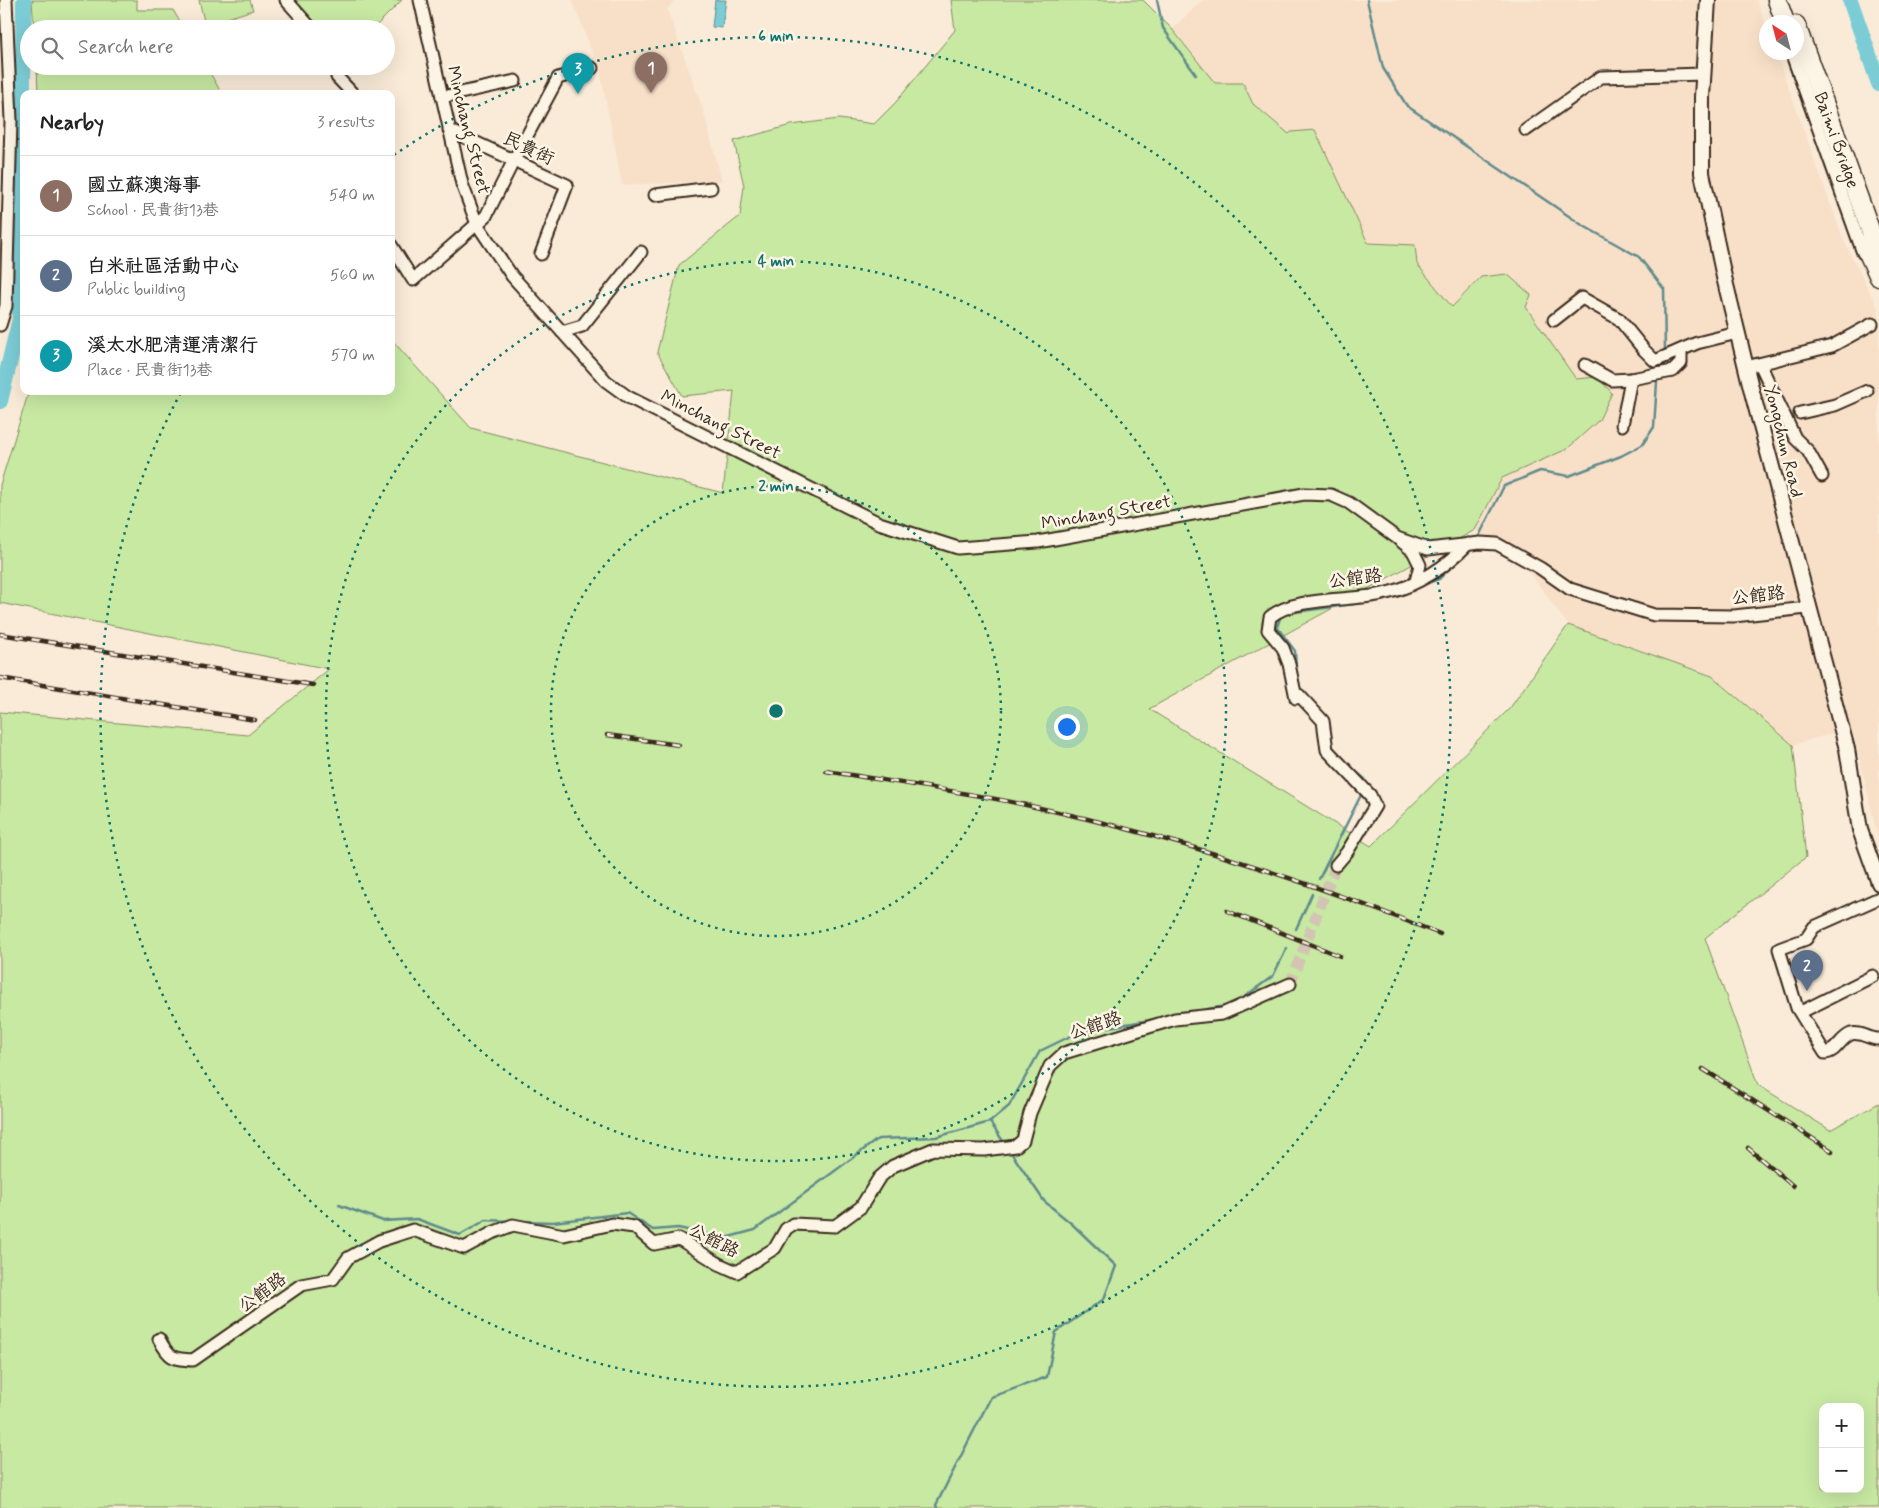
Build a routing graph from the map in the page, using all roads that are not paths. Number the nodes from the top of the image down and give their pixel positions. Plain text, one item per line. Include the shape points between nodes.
1 (6, 0) edge
2 (286, 0) edge
3 (420, 0) edge
4 (1708, 0) edge
5 (1772, 0) edge
6 (1777, 0) edge
7 (1788, 0) edge
8 (1777, 15) edge
9 (1782, 15) edge
10 (1793, 15) edge
11 (304, 20) edge
12 (1804, 46) edge
13 (1794, 60) edge
14 (1799, 60) edge
15 (592, 68) dead end
16 (1704, 74) junction
17 (337, 75) edge
18 (514, 81) dead end
19 (349, 90) edge
20 (442, 97) junction
21 (449, 130) junction
22 (1526, 130) dead end
23 (514, 160) junction
24 (711, 188) dead end
25 (655, 195) dead end
26 (477, 224) junction
27 (395, 251) edge
28 (641, 252) dead end
29 (541, 254) dead end
30 (1879, 254) edge
31 (1879, 276) edge
32 (1879, 288) edge
33 (1554, 320) dead end
34 (1872, 324) dead end
35 (0, 326) edge
36 (562, 332) junction
37 (1737, 332) junction
38 (1681, 350) junction
39 (1760, 364) junction
40 (1585, 365) dead end
41 (1746, 367) junction
42 (1631, 379) junction
43 (1867, 391) dead end
44 (1800, 413) dead end
45 (1622, 425) dead end
46 (1822, 476) dead end
47 (1397, 538) junction
48 (1468, 544) junction
49 (1416, 581) junction
50 (1807, 608) junction
51 (1336, 865) tunnel mouth
52 (1879, 883) edge
53 (1879, 898) edge
54 (1876, 974) edge
55 (1290, 984) dead end
56 (1879, 987) edge
57 (1801, 1012) junction
58 (1879, 1039) edge
59 (158, 1339) dead end

1 - 35 street via 11,121 6,306
2 - 11 street
3 - 20 street, Minchang Street
4 - 16 street, Yongchun Road
5 - 8 street
6 - 9 main road
7 - 10 main road, Baimi Bridge
12 - 30 main road, Baimi Bridge
13 - 32 street via 1862,251
14 - 31 main road, Baimi Bridge via 1866,249
15 - 23 street via 558,78
16 - 22 street via 1601,77
16 - 37 street, Yongchun Road via 1702,173
17 - 19 street
18 - 20 street
20 - 21 street, Minchang Street
21 - 23 street, 民貴街
21 - 26 street, Minchang Street via 462,184
23 - 26 street via 486,216
23 - 29 street, 民貴街 via 567,185
24 - 25 street
26 - 27 street via 413,280
26 - 36 street, Minchang Street via 512,276
28 - 36 street via 582,326
33 - 38 street via 1582,298 1619,319 1655,361
34 - 39 street via 1832,346
36 - 47 street, Minchang Street via 606,381 628,397 879,523 958,548 1038,542 1304,494 1330,495 1349,503
37 - 38 street
37 - 41 street, Yongchun Road
38 - 42 street via 1681,363 1673,371
39 - 41 street
39 - 46 street via 1795,438 1808,451
40 - 42 street via 1612,380
41 - 50 street, Yongchun Road
42 - 45 street
43 - 44 street via 1835,405
47 - 48 street, Minchang Street via 1428,549
47 - 49 street via 1412,551 1420,565
48 - 49 street, 公館路 via 1422,580
48 - 50 street, 公館路 via 1497,544 1570,589 1654,614 1734,616
49 - 51 street, 公館路 via 1386,594 1320,600 1288,608 1270,617 1268,630 1284,648 1296,698 1299,696 1322,721 1327,750 1370,795 1375,806
50 - 52 street, Yongchun Road via 1847,749 1860,830
53 - 57 street via 1814,927 1806,939 1779,949
54 - 56 street
54 - 57 street
55 - 59 street, 公館路 via 1222,1014 1174,1019 1064,1053 1050,1066 1022,1140 1016,1146 984,1150 933,1149 893,1166 879,1178 861,1207 834,1226 793,1224 786,1229 775,1248 737,1272 679,1239 654,1244 634,1227 612,1224 564,1235 513,1225 464,1248 413,1230 380,1241 348,1258 333,1279 301,1285 193,1360 174,1359
57 - 58 street via 1825,1053 1833,1050 1848,1035 1857,1033

